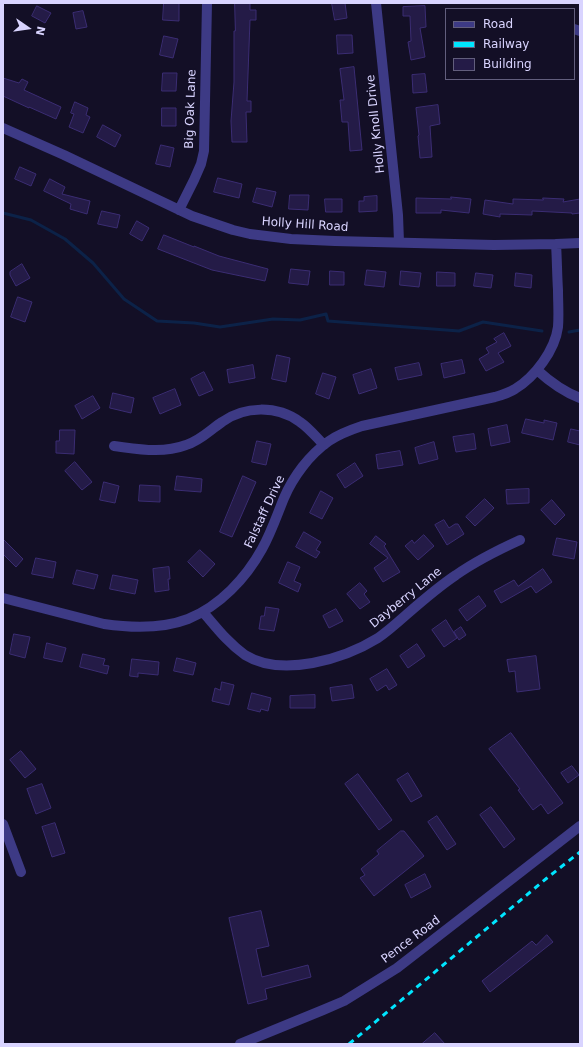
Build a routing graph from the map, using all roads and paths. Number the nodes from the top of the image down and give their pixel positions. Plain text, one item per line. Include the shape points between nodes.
1 (207, 3) edge
2 (376, 3) edge
3 (3, 128) edge
4 (178, 210) junction
5 (399, 242) junction
6 (580, 242) edge
7 (556, 244) junction
8 (536, 370) junction
9 (580, 398) edge
10 (324, 445) junction
11 (114, 446) dead end
12 (520, 540) dead end
13 (3, 598) edge
14 (203, 612) junction
15 (3, 824) edge
16 (580, 826) edge
17 (21, 872) dead end
18 (240, 1044) edge

1 - 4 street, Big Oak Lane via 204,151 194,180
2 - 5 street, Holly Knoll Drive
3 - 4 street, Holly Hill Road
4 - 5 street, Holly Hill Road via 233,230 270,237 291,240
5 - 7 street, Holly Hill Road
6 - 7 street, Holly Hill Road
7 - 8 street, Falstaff Drive via 558,328 547,355
8 - 9 street via 561,389
8 - 10 street, Falstaff Drive via 508,393 362,426
10 - 11 street via 291,416 258,410 236,414 196,441 176,448 157,451
10 - 14 street, Falstaff Drive via 294,479 255,561 232,589
12 - 14 street, Dayberry Lane via 456,575 377,638 318,662 304,665 274,665 246,655 223,636
13 - 14 street, Falstaff Drive via 120,626 156,626 188,619
15 - 17 street
16 - 18 street, Pence Road via 397,968 344,1001

